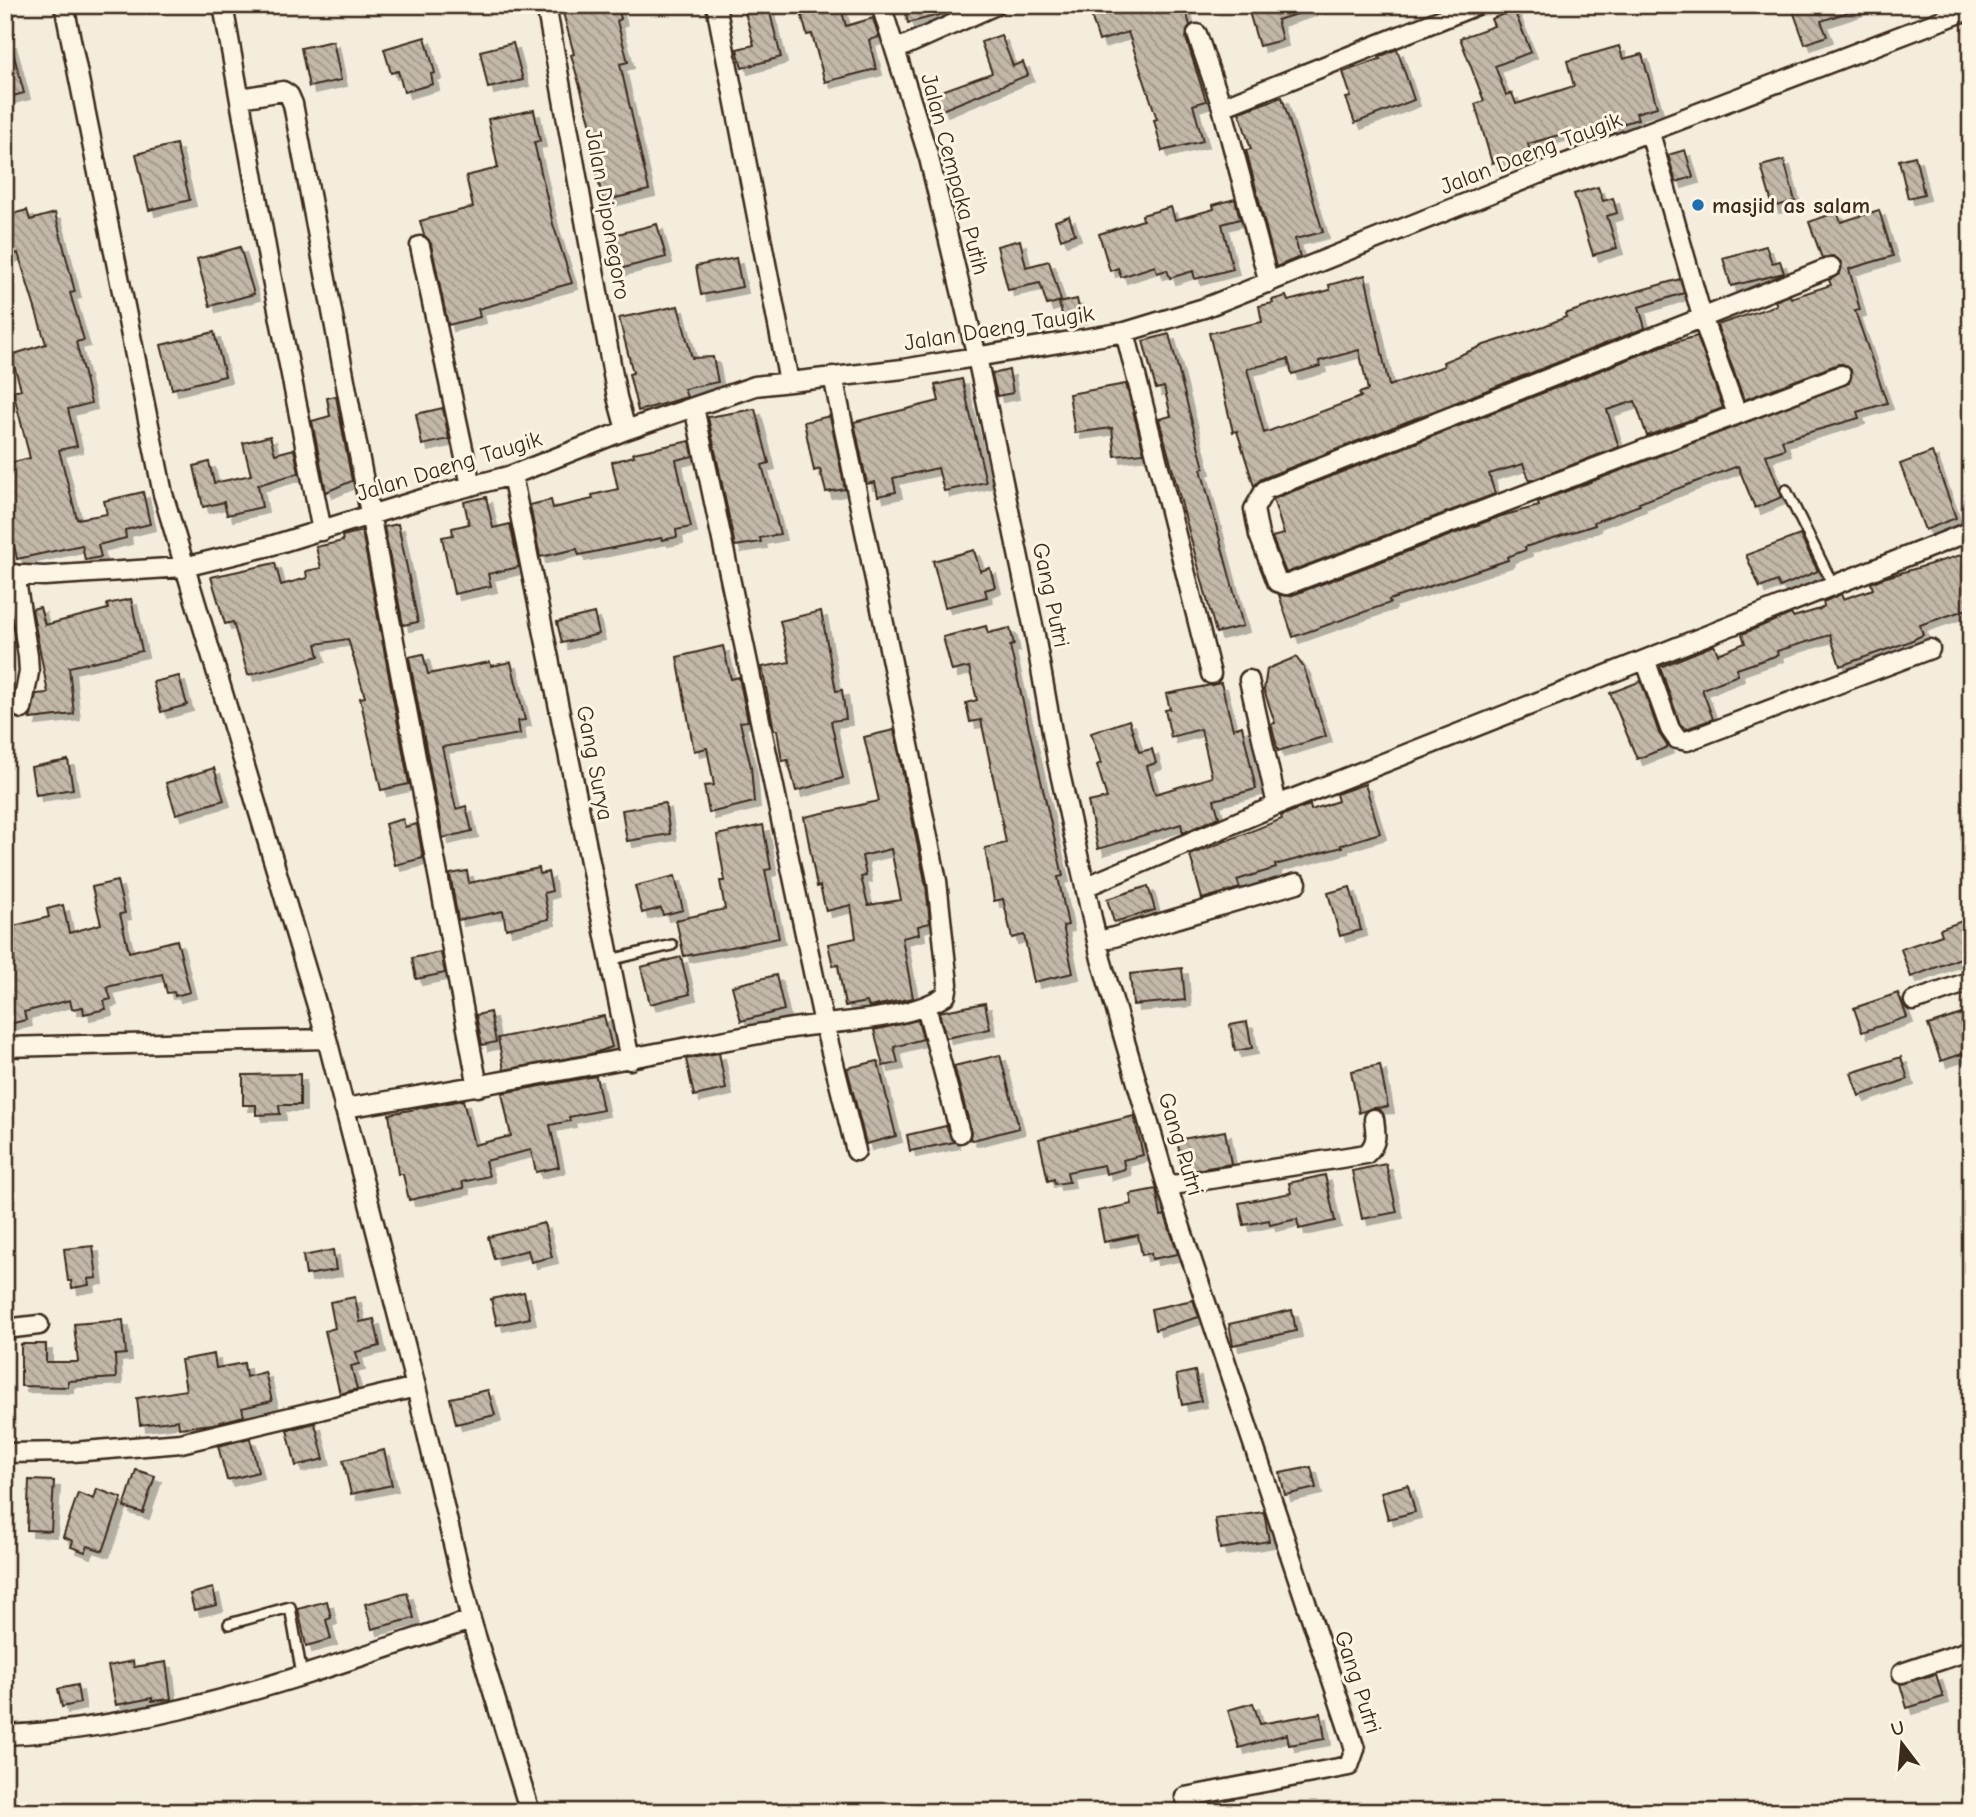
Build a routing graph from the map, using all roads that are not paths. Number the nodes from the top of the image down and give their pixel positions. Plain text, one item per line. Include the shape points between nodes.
1 (64, 5) edge
2 (223, 5) edge
3 (546, 5) edge
4 (716, 5) edge
5 (881, 5) edge
6 (996, 5) edge
7 (1477, 5) edge
8 (1971, 9) edge
9 (1198, 34) dead end
10 (895, 50) junction
11 (240, 98) junction
12 (1222, 107) junction
13 (1650, 134) junction
14 (420, 246) dead end
15 (1831, 267) dead end
16 (1269, 283) junction
17 (1703, 320) junction
18 (1125, 332) junction
19 (977, 357) junction
20 (1841, 375) dead end
21 (833, 376) junction
22 (789, 382) junction
23 (694, 407) junction
24 (1737, 414) junction
25 (626, 430) junction
26 (512, 475) junction
27 (471, 486) junction
28 (1786, 490) dead end
29 (370, 517) junction
30 (322, 530) junction
31 (1971, 531) edge
32 (184, 567) junction
33 (10, 574) edge
34 (1833, 585) junction
35 (1930, 649) dead end
36 (1646, 662) junction
37 (1211, 674) dead end
38 (1249, 680) dead end
39 (22, 709) dead end
40 (1278, 804) junction
41 (1297, 883) dead end
42 (1085, 887) junction
43 (1097, 942) junction
44 (671, 945) dead end
45 (610, 960) junction
46 (1971, 981) edge
47 (1914, 1001) dead end
48 (926, 1006) junction
49 (824, 1024) junction
50 (327, 1039) junction
51 (5, 1047) edge
52 (630, 1060) junction
53 (478, 1087) junction
54 (344, 1108) junction
55 (1374, 1119) dead end
56 (960, 1133) dead end
57 (856, 1151) dead end
58 (1167, 1186) junction
59 (39, 1325) dead end
60 (5, 1329) edge
61 (416, 1387) junction
62 (5, 1453) edge
63 (471, 1620) junction
64 (229, 1624) dead end
65 (1971, 1650) edge
66 (1902, 1673) dead end
67 (302, 1675) junction
68 (5, 1735) edge
69 (1185, 1797) dead end
70 (530, 1812) edge

1 - 32 street via 163,494
2 - 11 street
3 - 25 street, Jalan Diponegoro
4 - 22 street
5 - 10 street, Jalan Cempaka Putih
6 - 10 street
7 - 12 street
8 - 13 street, Jalan Daeng Taugik
9 - 12 street
10 - 19 street, Jalan Cempaka Putih via 929,159
11 - 29 street via 283,91 293,104
11 - 30 street
12 - 16 street
13 - 16 street, Jalan Daeng Taugik
13 - 17 street
14 - 27 street
15 - 17 street
16 - 18 street, Jalan Daeng Taugik
17 - 24 street
17 - 24 street via 1265,490 1254,509 1259,536 1277,582 1286,585
18 - 19 street, Jalan Daeng Taugik
18 - 37 street
19 - 21 street, Jalan Daeng Taugik
19 - 42 street, Gang Putri
20 - 24 street
21 - 22 street, Jalan Daeng Taugik
21 - 48 street via 937,881 948,984 946,995
22 - 23 street, Jalan Daeng Taugik via 755,386
23 - 25 street, Jalan Daeng Taugik
23 - 49 street
25 - 26 street, Jalan Daeng Taugik
26 - 27 street, Jalan Daeng Taugik
26 - 45 street, Gang Surya
27 - 29 street, Jalan Daeng Taugik
28 - 34 lane
29 - 30 street, Jalan Daeng Taugik
29 - 53 street
30 - 32 street, Jalan Daeng Taugik
31 - 34 street
32 - 33 street, Jalan Daeng Taugik via 83,575
32 - 50 street
33 - 39 street via 28,656
34 - 36 street
35 - 36 street via 1687,741 1678,739 1670,729
36 - 40 street
38 - 40 street
40 - 42 street
41 - 43 street
42 - 43 street, Gang Putri
43 - 58 street, Gang Putri
44 - 45 lane
45 - 52 street, Gang Surya
46 - 47 street
48 - 49 street
48 - 56 street
49 - 52 street
49 - 57 street
50 - 51 street
50 - 54 street
52 - 53 street
53 - 54 street
54 - 61 street
55 - 58 street via 1377,1137 1366,1153
58 - 69 street, Gang Putri via 1355,1749 1349,1766
59 - 60 street
61 - 62 street via 181,1443
61 - 63 street
63 - 67 street
63 - 70 street
64 - 67 lane via 290,1607
65 - 66 street
67 - 68 street via 184,1711 54,1732

